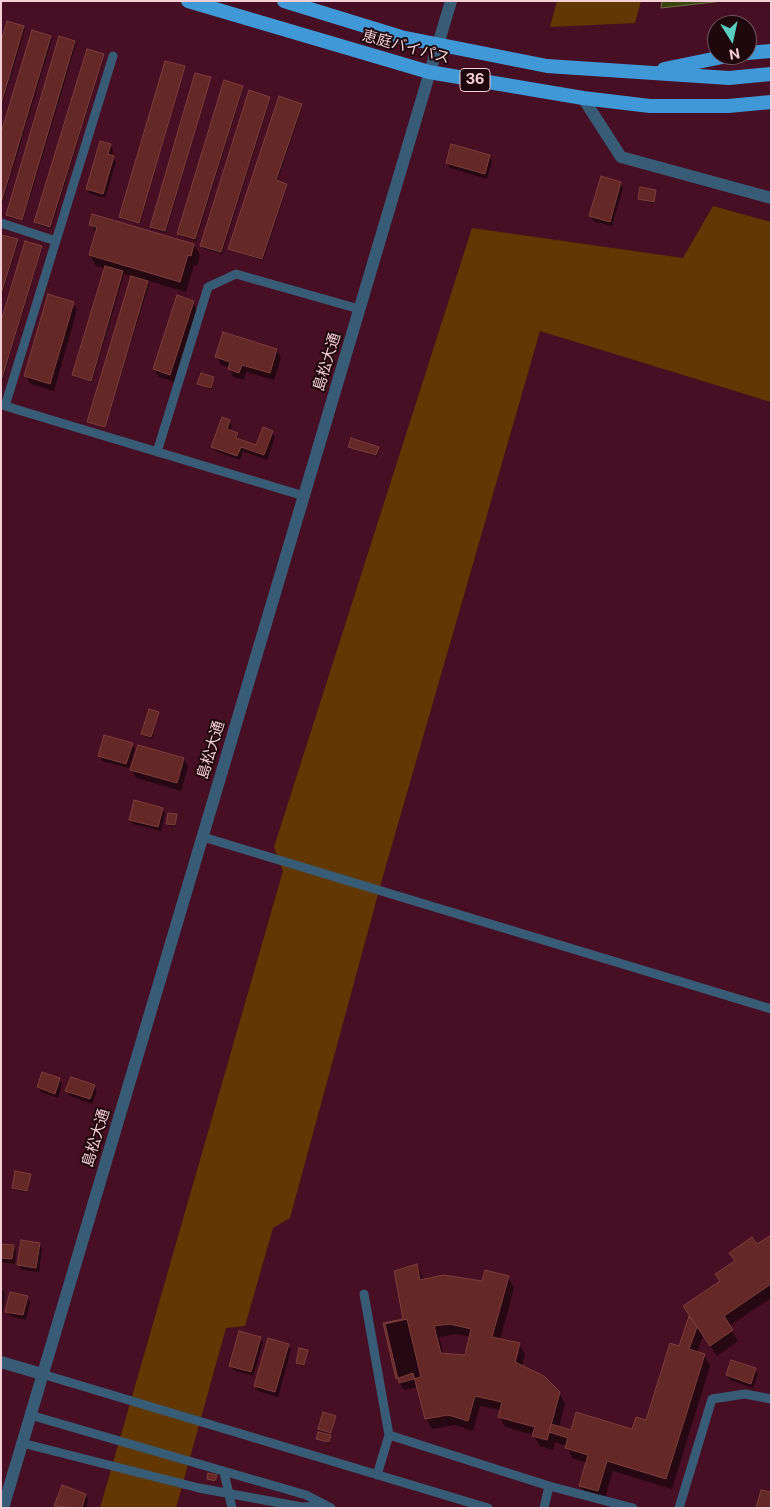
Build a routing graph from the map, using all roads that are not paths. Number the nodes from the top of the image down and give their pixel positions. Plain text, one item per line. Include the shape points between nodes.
1 (188, 1) edge
2 (284, 1) edge
3 (451, 1) edge
4 (438, 45) junction
5 (771, 51) edge
6 (757, 52) edge
7 (113, 56) dead end
8 (707, 60) edge
9 (429, 72) junction
10 (649, 72) junction
11 (771, 74) edge
12 (582, 98) junction
13 (771, 102) edge
14 (771, 198) edge
15 (1, 223) edge
16 (56, 241) junction
17 (359, 310) junction
18 (157, 452) junction
19 (304, 496) junction
20 (202, 837) junction
21 (771, 1009) edge
22 (364, 1294) dead end
23 (1, 1362) edge
24 (42, 1374) junction
25 (771, 1399) edge
26 (30, 1415) junction
27 (389, 1435) junction
28 (22, 1442) junction
29 (224, 1472) junction
30 (377, 1474) junction
31 (549, 1486) junction
32 (229, 1494) junction
33 (328, 1507) edge
34 (3, 1508) edge
35 (232, 1508) edge
36 (488, 1508) edge
37 (544, 1508) edge
38 (633, 1508) edge
39 (679, 1508) edge

1 - 9 highway, 恵庭バイパス / 36
2 - 4 highway, 恵庭バイパス / 36
3 - 4 street, 島松大通
4 - 9 street, 島松大通
4 - 10 highway, 恵庭バイパス / 36 via 547,66
5 - 6 highway
7 - 16 lane
8 - 10 highway
9 - 12 highway, 恵庭バイパス / 36
9 - 17 street, 島松大通
10 - 11 highway, 恵庭バイパス / 36 via 729,78
12 - 13 highway, 恵庭バイパス / 36 via 650,106 728,106
12 - 14 street via 622,157
15 - 16 lane
16 - 18 lane via 6,406
17 - 18 lane via 236,274 208,287
17 - 19 street, 島松大通
18 - 19 lane
19 - 20 street, 島松大通
20 - 21 lane
20 - 24 street, 島松大通
22 - 27 lane
23 - 24 street
24 - 26 street, 島松大通
24 - 30 lane
25 - 39 lane via 745,1394 712,1399
26 - 28 street, 島松大通
26 - 29 lane
27 - 30 lane
27 - 31 lane
28 - 32 lane
28 - 34 street, 島松大通
29 - 32 lane
29 - 33 lane via 306,1495
30 - 36 lane
31 - 37 lane
31 - 38 lane
32 - 33 lane via 302,1507
32 - 35 lane

